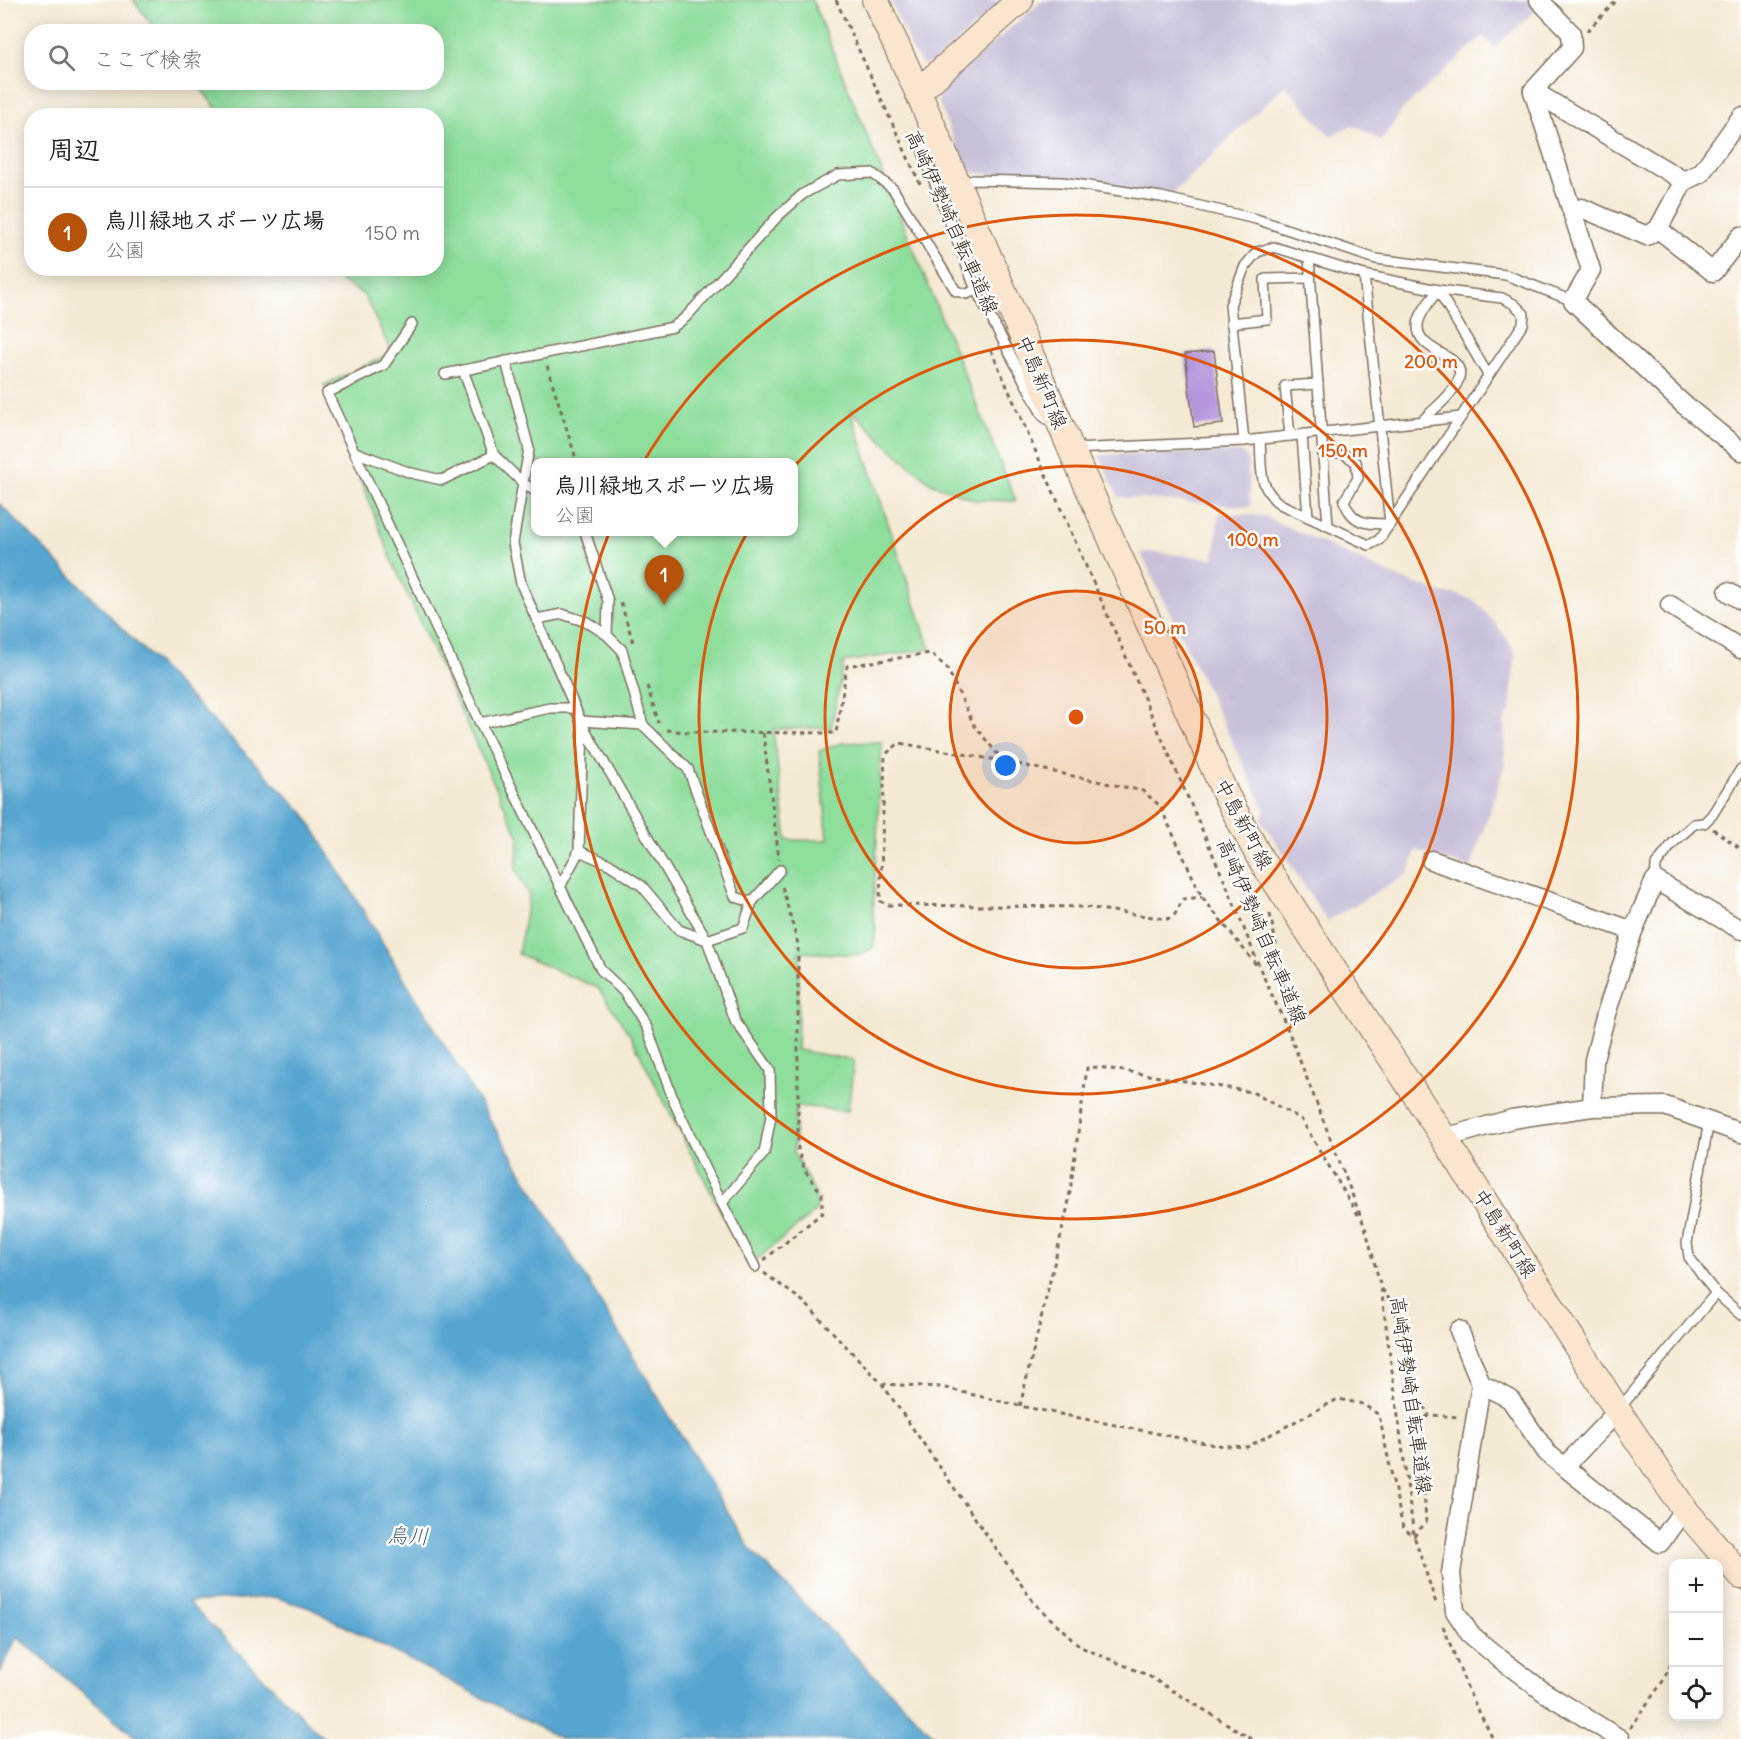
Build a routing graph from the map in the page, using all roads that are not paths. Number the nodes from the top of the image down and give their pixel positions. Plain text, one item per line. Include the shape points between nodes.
1 (875, 0) edge
2 (1020, 0) edge
3 (1539, 0) edge
4 (1533, 91) junction
5 (918, 92) junction
6 (1741, 117) edge
7 (936, 136) junction
8 (1684, 181) junction
9 (958, 184) junction
10 (1573, 215) junction
11 (1658, 229) junction
12 (1741, 236) edge
13 (1309, 258) junction
14 (1364, 275) junction
15 (1310, 278) junction
16 (975, 290) junction
17 (1438, 290) junction
18 (1573, 300) junction
19 (1232, 323) junction
20 (412, 324) dead end
21 (506, 361) junction
22 (463, 370) junction
23 (445, 374) dead end
24 (1488, 375) junction
25 (1318, 384) junction
26 (1461, 417) junction
27 (1421, 422) junction
28 (1379, 426) junction
29 (1322, 433) junction
30 (1302, 435) junction
31 (1290, 436) junction
32 (1260, 440) junction
33 (1244, 441) junction
34 (1068, 443) junction
35 (1741, 451) edge
36 (355, 452) junction
37 (1323, 453) junction
38 (494, 455) junction
39 (523, 483) junction
40 (531, 488) edge
41 (1308, 517) junction
42 (1390, 524) junction
43 (1328, 526) junction
44 (587, 536) edge
45 (1670, 605) dead end
46 (537, 620) junction
47 (607, 635) junction
48 (1741, 649) edge
49 (575, 708) junction
50 (480, 723) junction
51 (582, 723) junction
52 (643, 725) junction
53 (1741, 769) edge
54 (579, 851) junction
55 (1431, 860) dead end
56 (780, 870) road end
57 (1655, 880) junction
58 (560, 887) junction
59 (752, 902) junction
60 (1741, 930) edge
61 (1633, 931) junction
62 (707, 940) junction
63 (1592, 1107) junction
64 (1709, 1121) junction
65 (1741, 1133) edge
66 (1444, 1138) junction
67 (722, 1203) junction
68 (755, 1267) road end
69 (1716, 1293) junction
70 (1741, 1315) edge
71 (1459, 1329) dead end
72 (1481, 1384) junction
73 (1618, 1411) junction
74 (1564, 1467) junction
75 (1684, 1509) junction
76 (1741, 1576) edge
77 (1624, 1734) edge

1 - 5 main road, 中島新町線
2 - 5 main road
3 - 4 street via 1571,33 1572,48
4 - 8 street
4 - 10 street
5 - 7 main road, 中島新町線
6 - 8 street via 1701,173
7 - 9 main road, 中島新町線
7 - 16 lane via 923,152
8 - 11 street
9 - 18 lane via 974,180 1062,183 1161,197 1256,219 1376,259 1506,275
9 - 34 main road, 中島新町線
10 - 11 street via 1582,208 1647,236
10 - 18 street via 1591,270
11 - 12 street via 1713,272
13 - 14 lane
13 - 15 lane
13 - 19 lane via 1274,247 1257,252 1245,266 1230,305
14 - 17 lane
14 - 28 lane
15 - 19 lane via 1265,279 1267,319
15 - 25 lane
16 - 21 lane via 967,294 956,291 893,189 882,179 872,173 838,175 803,194 777,217 686,317 672,327
16 - 34 lane via 1043,416
17 - 24 lane
17 - 24 lane via 1502,298 1524,314 1523,324
17 - 27 lane via 1418,327 1421,339 1430,349 1453,359 1459,368 1458,381
18 - 35 street via 1682,403
19 - 33 lane
20 - 36 lane via 384,365 327,393
21 - 22 lane
21 - 39 lane via 529,449
22 - 23 lane
22 - 38 lane
24 - 26 lane
25 - 29 lane
25 - 31 lane via 1285,386
26 - 27 lane
26 - 42 lane
27 - 28 lane
28 - 29 lane
28 - 42 lane
29 - 30 lane
29 - 37 lane
30 - 31 lane
30 - 41 lane
31 - 32 lane
32 - 33 lane
32 - 41 lane via 1264,486 1270,496
33 - 34 lane
34 - 66 main road, 中島新町線 via 1226,795 1260,858
36 - 38 lane via 442,480
36 - 50 lane
37 - 42 lane via 1343,453 1356,462 1358,478 1344,501 1349,513 1371,524
37 - 43 lane
38 - 39 lane
39 - 40 lane
39 - 46 lane via 513,543 521,584
41 - 43 lane
42 - 43 lane via 1379,540 1370,545
44 - 47 lane via 608,601
45 - 48 street
46 - 47 lane via 562,614 587,622
46 - 49 lane
47 - 52 lane via 622,650
49 - 50 lane via 550,708
49 - 51 lane
50 - 58 lane
51 - 52 lane
51 - 54 lane
51 - 62 lane
52 - 59 lane via 688,770 735,897
53 - 57 lane via 1712,816 1704,823 1694,824 1673,843 1656,865
54 - 58 lane
54 - 62 lane via 609,864 642,886 679,930
55 - 61 street
56 - 59 lane
57 - 60 street
57 - 61 street
58 - 67 lane via 601,970 625,993 647,1028 675,1104
59 - 62 lane via 743,928
61 - 63 street via 1594,1060
62 - 67 lane via 735,1020 770,1070 771,1116 764,1153
63 - 64 street via 1665,1106
63 - 66 street via 1512,1119
64 - 65 street
64 - 69 lane via 1687,1243 1689,1257
66 - 73 main road, 中島新町線
67 - 68 lane
69 - 70 lane
69 - 73 lane
71 - 72 street
72 - 74 street via 1509,1399 1547,1453
72 - 77 street via 1451,1574 1455,1611 1470,1634 1544,1692
73 - 74 street
73 - 75 main road, 中島新町線
74 - 75 street via 1660,1543
75 - 76 main road, 中島新町線

